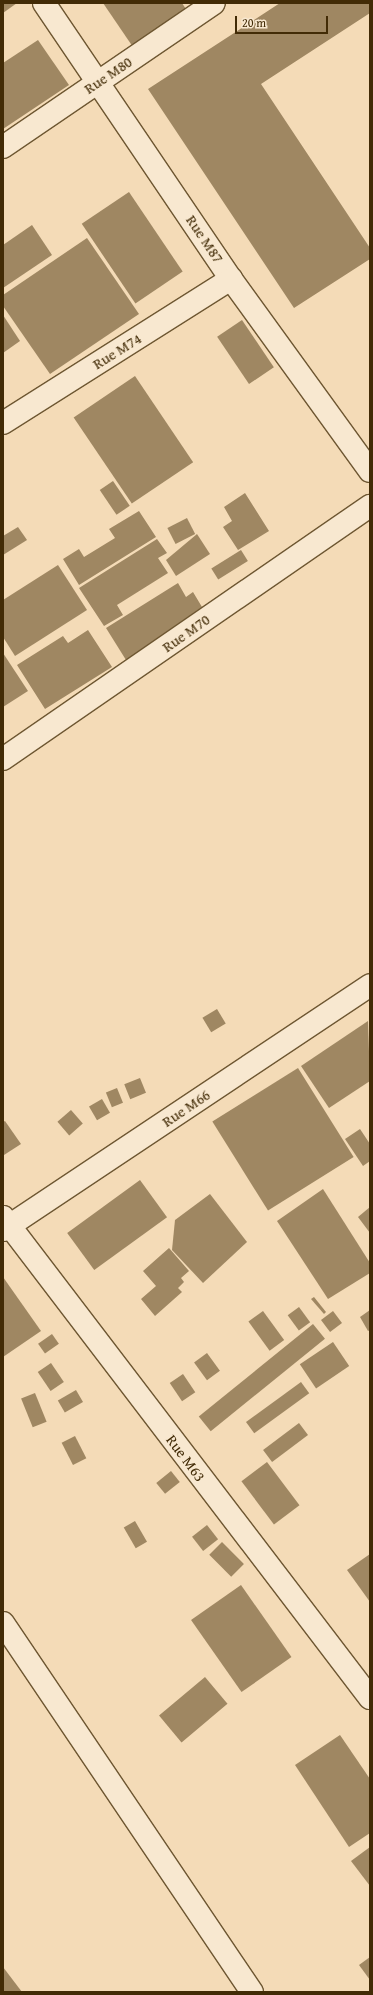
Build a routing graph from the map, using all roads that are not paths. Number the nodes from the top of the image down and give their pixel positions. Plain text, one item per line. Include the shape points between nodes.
1 (44, 3) edge
2 (214, 3) edge
3 (98, 81) junction
4 (3, 147) edge
5 (231, 279) junction
6 (3, 423) edge
7 (370, 471) edge
8 (370, 506) edge
9 (3, 760) edge
10 (370, 985) edge
11 (5, 1225) edge
12 (3, 1623) edge
13 (370, 1698) edge
14 (252, 1992) edge

1 - 3 street, Rue M87
2 - 3 street, Rue M80
3 - 4 street, Rue M80
3 - 5 street, Rue M87
5 - 6 street, Rue M74
5 - 7 street, Rue M87
8 - 9 street, Rue M70
10 - 11 street, Rue M66
11 - 13 street, Rue M63
12 - 14 street

